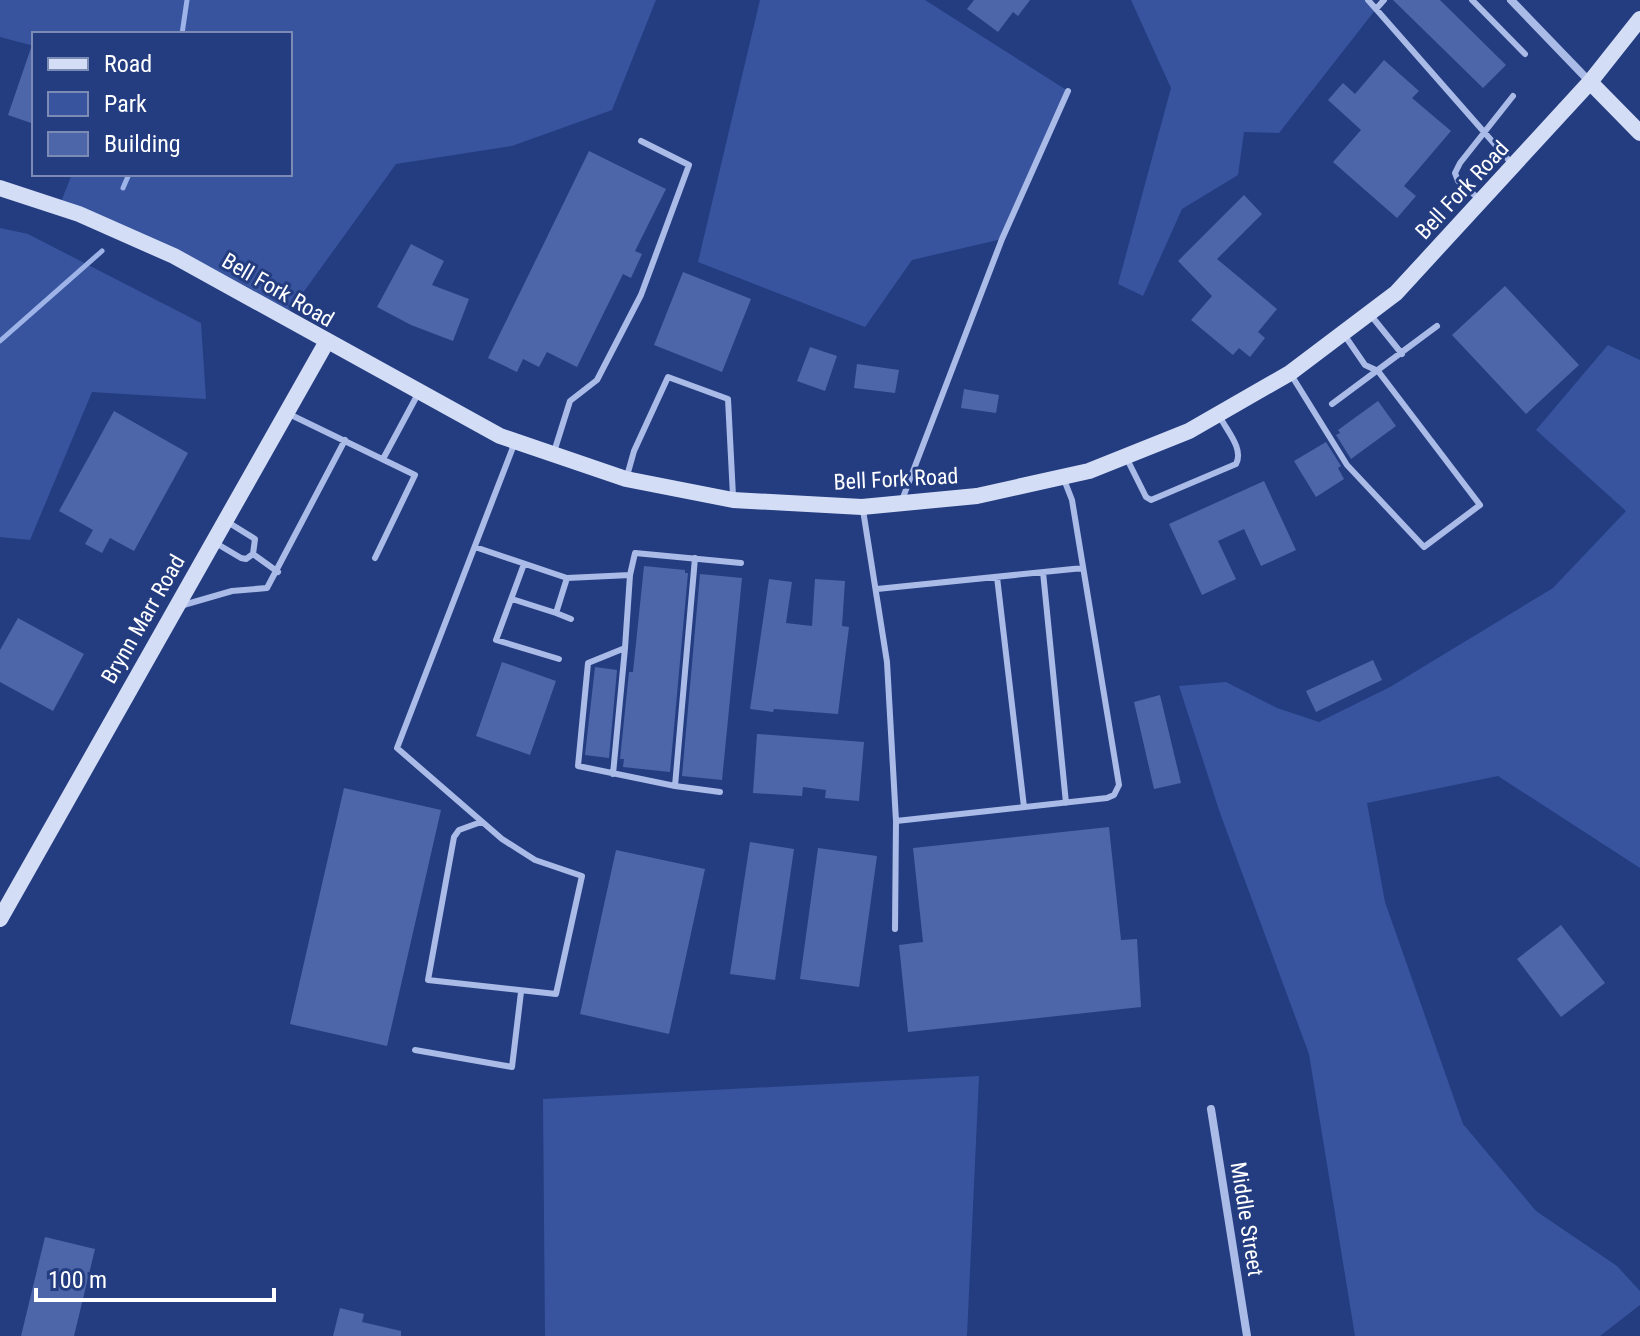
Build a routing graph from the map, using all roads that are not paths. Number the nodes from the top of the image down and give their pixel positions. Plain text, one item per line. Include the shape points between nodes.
1 (1368, 0) edge
2 (1384, 0) edge
3 (1472, 0) edge
4 (1511, 0) edge
5 (1376, 9) junction
6 (1640, 19) edge
7 (1525, 54) dead end
8 (1590, 82) junction
9 (1068, 91) dead end
10 (1513, 96) dead end
11 (1484, 132) junction
12 (1640, 133) edge
13 (641, 141) dead end
14 (1514, 166) junction
15 (0, 188) edge
16 (1482, 201) junction
17 (1369, 313) junction
18 (1437, 326) dead end
19 (1343, 333) junction
20 (326, 343) junction
21 (1402, 354) junction
22 (1378, 371) junction
23 (1290, 373) junction
24 (419, 392) junction
25 (1332, 404) dead end
26 (286, 412) junction
27 (1218, 414) junction
28 (345, 440) junction
29 (515, 442) junction
30 (553, 456) junction
31 (1126, 456) junction
32 (383, 459) junction
33 (1063, 476) junction
34 (626, 479) junction
35 (733, 500) junction
36 (900, 503) junction
37 (862, 507) junction
38 (226, 520) junction
39 (213, 541) junction
40 (475, 547) junction
41 (253, 554) junction
42 (375, 558) dead end
43 (695, 558) junction
44 (741, 563) dead end
45 (524, 564) junction
46 (1083, 568) junction
47 (278, 572) junction
48 (1043, 572) junction
49 (630, 575) junction
50 (997, 577) junction
51 (567, 578) junction
52 (877, 589) junction
53 (512, 599) junction
54 (175, 608) junction
55 (556, 613) junction
56 (571, 619) dead end
57 (625, 648) junction
58 (559, 659) dead end
59 (613, 774) junction
60 (675, 786) junction
61 (720, 792) dead end
62 (1066, 803) junction
63 (1024, 807) junction
64 (896, 821) junction
65 (481, 822) junction
66 (0, 919) edge
67 (895, 929) dead end
68 (521, 992) junction
69 (415, 1050) dead end
70 (1211, 1109) dead end
71 (1247, 1336) edge

1 - 5 lane
2 - 5 lane
3 - 7 lane
4 - 8 street
5 - 11 lane
6 - 8 main road, Bell Fork Road
8 - 12 main road
8 - 14 main road, Bell Fork Road
9 - 36 lane via 1002,239
10 - 11 lane
11 - 14 lane
11 - 16 lane via 1455,173
13 - 30 lane via 689,165 641,295 597,380 570,401
14 - 16 main road, Bell Fork Road
15 - 20 main road, Bell Fork Road via 79,214 174,256
16 - 17 main road, Bell Fork Road via 1396,293
17 - 19 main road, Bell Fork Road
17 - 21 lane
18 - 21 lane
19 - 22 lane via 1365,365
19 - 23 main road, Bell Fork Road
20 - 24 main road, Bell Fork Road
20 - 26 main road, Brynn Marr Road
21 - 22 lane
22 - 23 lane via 1480,505 1424,547 1347,465
22 - 25 lane
23 - 27 main road, Bell Fork Road
24 - 29 main road, Bell Fork Road
24 - 32 lane
26 - 28 lane
26 - 38 main road, Brynn Marr Road
27 - 31 main road, Bell Fork Road
27 - 31 lane via 1239,451 1236,464 1151,500
28 - 32 lane
28 - 47 lane
29 - 30 main road, Bell Fork Road
29 - 40 lane
30 - 34 main road, Bell Fork Road
31 - 33 main road, Bell Fork Road
32 - 42 lane via 415,475
33 - 36 main road, Bell Fork Road via 977,496
33 - 46 lane
34 - 35 main road, Bell Fork Road
34 - 35 lane via 668,377 728,399
35 - 37 main road, Bell Fork Road
36 - 37 main road, Bell Fork Road
37 - 52 lane
38 - 39 main road, Brynn Marr Road
38 - 41 lane via 255,539
39 - 41 lane via 241,558
39 - 54 main road, Brynn Marr Road
40 - 45 lane
40 - 65 lane via 397,748
41 - 47 lane
43 - 44 lane
43 - 49 lane via 635,553
43 - 60 lane
45 - 51 lane
45 - 53 lane
46 - 48 lane
46 - 62 lane via 1119,785 1107,798
47 - 54 lane via 267,588 232,591
48 - 50 lane
48 - 62 lane
49 - 51 lane
49 - 57 lane
50 - 52 lane
50 - 63 lane
51 - 55 lane
52 - 64 lane via 887,662
53 - 55 lane
53 - 58 lane via 496,640
54 - 66 main road, Brynn Marr Road
55 - 56 lane
57 - 59 lane
57 - 59 lane via 588,663 578,766
59 - 60 lane
60 - 61 lane
62 - 63 lane
63 - 64 lane
64 - 67 lane
65 - 68 lane via 454,837 428,980
65 - 68 lane via 535,860 582,876 556,994
68 - 69 lane via 512,1067
70 - 71 street, Middle Street

